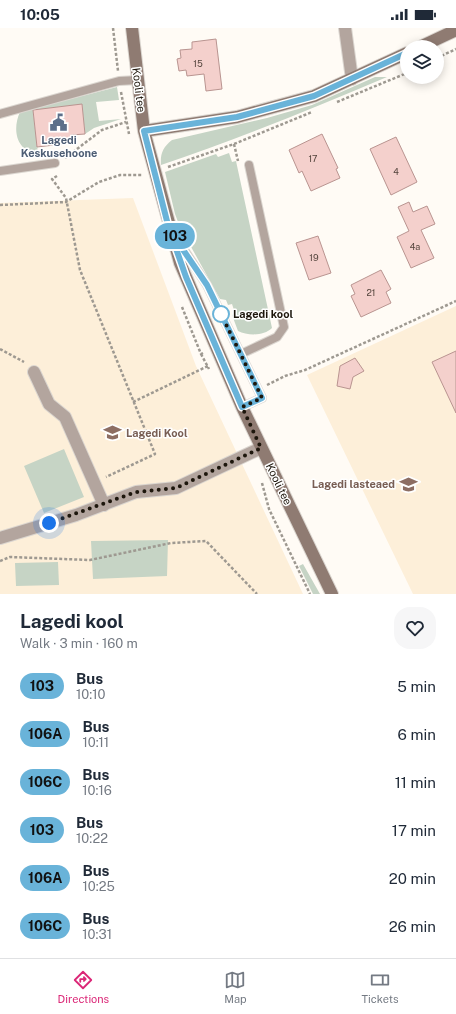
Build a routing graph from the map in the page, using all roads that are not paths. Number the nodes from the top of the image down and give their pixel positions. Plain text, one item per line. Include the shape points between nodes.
1 (132, 28) edge
2 (345, 28) edge
3 (456, 30) edge
4 (435, 40) edge
5 (400, 56) edge
6 (352, 79) junction
7 (138, 80) junction
8 (0, 114) edge
9 (144, 131) junction
10 (56, 163) road end
11 (249, 165) dead end
12 (0, 171) edge
13 (169, 229) junction
14 (241, 354) junction
15 (34, 372) road end
16 (242, 407) junction
17 (261, 448) junction
18 (104, 504) junction
19 (0, 538) edge
20 (332, 594) edge

1 - 7 street, Kooli tee
2 - 6 street
3 - 4 street
5 - 6 street
6 - 9 street via 314,96 237,117
7 - 8 lane via 119,81
7 - 9 street, Kooli tee
9 - 13 street, Kooli tee
10 - 12 lane
11 - 14 lane via 284,327 277,337
13 - 14 lane via 207,285
13 - 16 street, Kooli tee via 180,263
14 - 16 lane via 262,398
15 - 18 street via 49,404 65,417
16 - 17 street, Kooli tee
17 - 18 street via 176,488 136,492
17 - 20 street, Kooli tee
18 - 19 street

